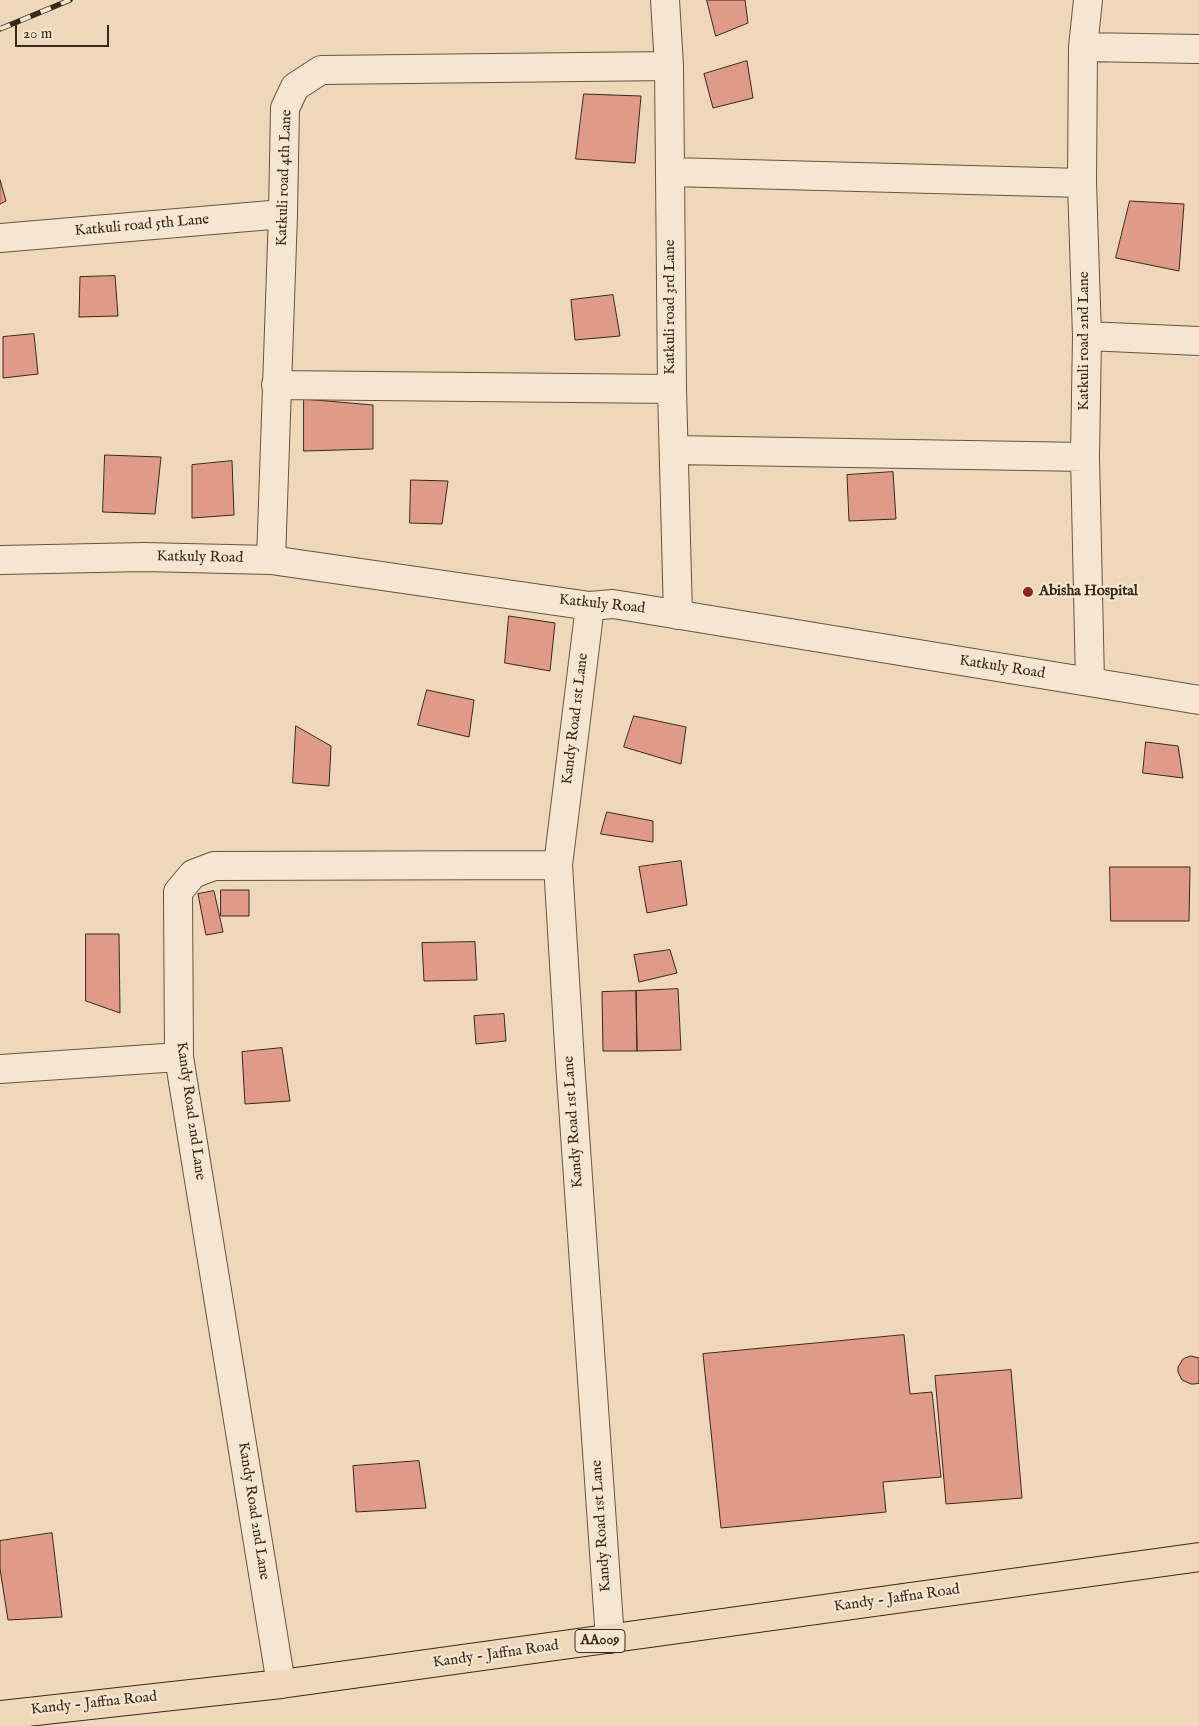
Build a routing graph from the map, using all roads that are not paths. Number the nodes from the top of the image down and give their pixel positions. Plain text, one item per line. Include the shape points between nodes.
1 (665, 0) edge
2 (1088, 0) edge
3 (1083, 47) junction
4 (1199, 49) edge
5 (669, 66) junction
6 (671, 172) junction
7 (1082, 183) junction
8 (283, 214) junction
9 (0, 238) edge
10 (1087, 336) junction
11 (1199, 341) edge
12 (276, 385) junction
13 (672, 390) junction
14 (674, 450) junction
15 (1085, 457) junction
16 (0, 560) edge
17 (271, 560) junction
18 (590, 606) junction
19 (678, 615) junction
20 (1090, 682) junction
21 (1199, 700) edge
22 (558, 866) junction
23 (179, 1057) junction
24 (0, 1069) edge
25 (1199, 1557) edge
26 (610, 1640) junction
27 (281, 1684) junction
28 (0, 1715) edge

1 - 5 street, Katkuli road 3rd Lane
2 - 3 street, Katkuli road 2nd Lane
3 - 4 street
3 - 7 street, Katkuli road 2nd Lane
5 - 6 street, Katkuli road 3rd Lane
5 - 8 street, Katkuli road 4th Lane via 322,70 295,87 285,108
6 - 7 street
6 - 13 street, Katkuli road 3rd Lane
7 - 10 street, Katkuli road 2nd Lane
8 - 9 street, Katkuli road 5th Lane
8 - 12 street, Katkuli road 4th Lane
10 - 11 street
10 - 15 street, Katkuli road 2nd Lane
12 - 13 street
12 - 17 street, Katkuli road 4th Lane
13 - 14 street, Katkuli road 3rd Lane
14 - 15 street
14 - 19 street, Katkuli road 3rd Lane
15 - 20 street, Katkuli road 2nd Lane
16 - 17 street, Katkuly Road via 144,557
17 - 18 street, Katkuly Road
18 - 19 street, Katkuly Road via 613,604
18 - 22 street, Kandy Road 1st Lane
19 - 20 street, Katkuly Road
20 - 21 street, Katkuly Road
22 - 23 street, Kandy Road 2nd Lane via 214,866 193,874 178,892
22 - 26 street, Kandy Road 1st Lane
23 - 24 street
23 - 27 street, Kandy Road 2nd Lane
25 - 26 highway, Kandy - Jaffna Road / AA009
26 - 27 highway, Kandy - Jaffna Road / AA009
27 - 28 highway, Kandy - Jaffna Road / AA009

